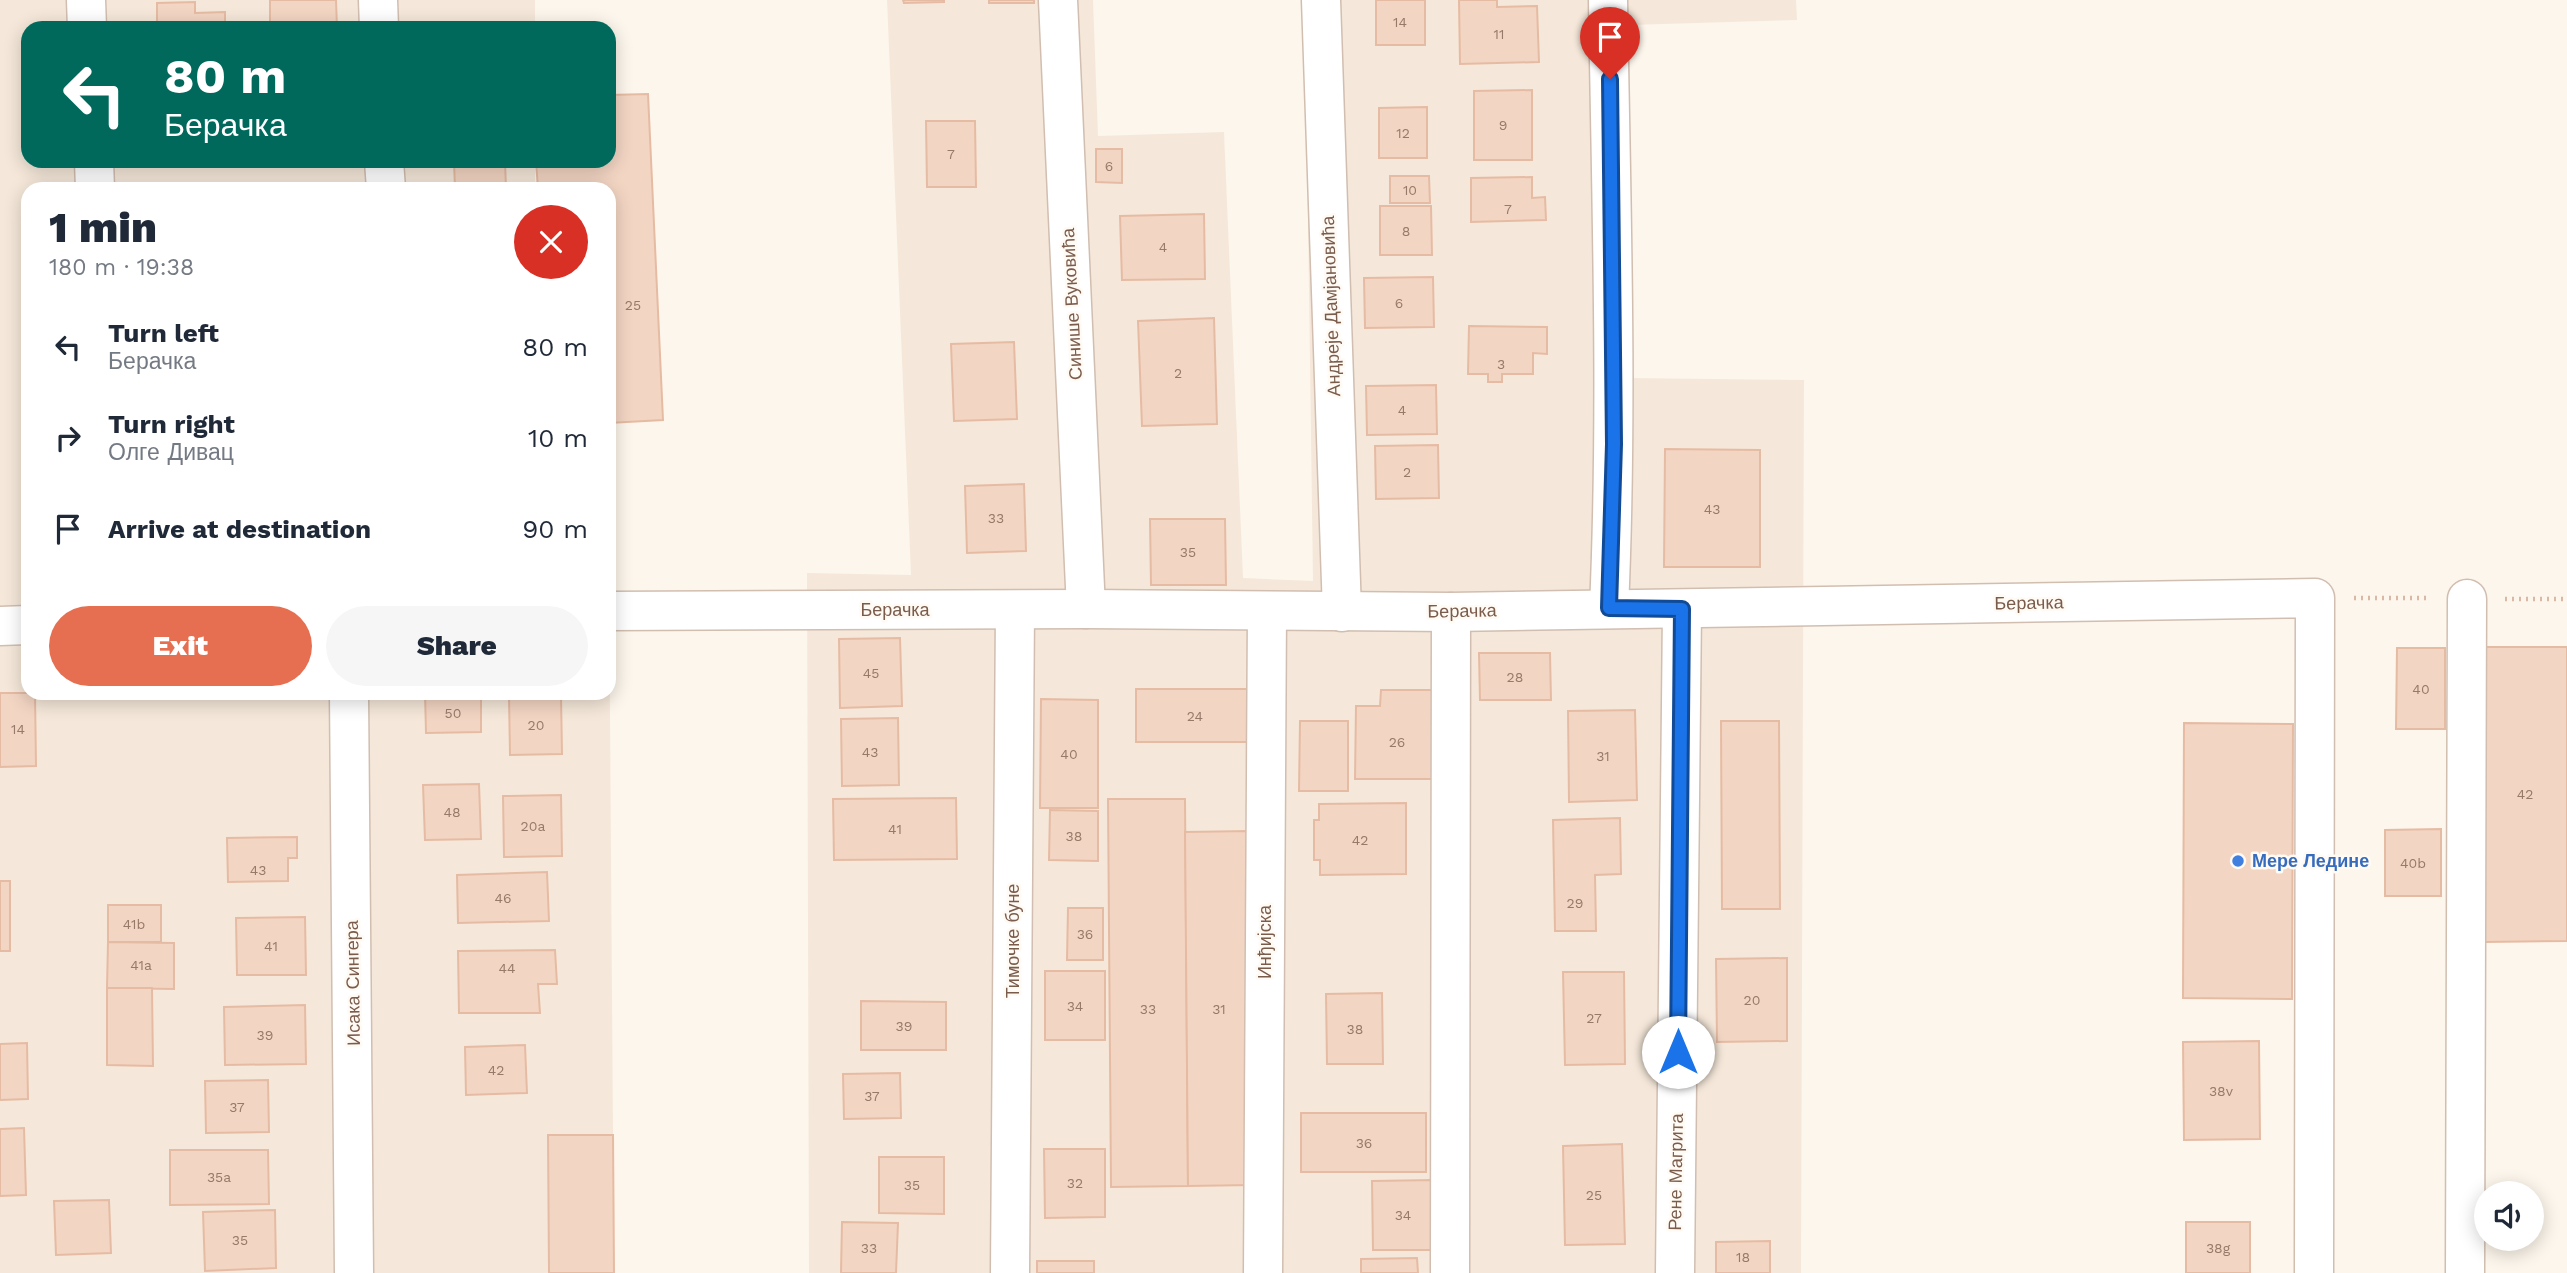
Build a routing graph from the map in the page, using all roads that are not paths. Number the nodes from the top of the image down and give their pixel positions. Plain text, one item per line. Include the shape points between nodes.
1 (86, 0) edge
2 (378, 0) edge
3 (1058, 0) edge
4 (1321, 0) edge
5 (1608, 0) edge
6 (88, 21) edge
7 (379, 21) edge
8 (2467, 599) dead end
9 (1609, 608) junction
10 (1086, 609) junction
11 (1682, 609) junction
12 (1016, 610) junction
13 (616, 611) edge
14 (1267, 611) junction
15 (1342, 612) junction
16 (1451, 612) junction
17 (21, 625) edge
18 (0, 626) edge
19 (349, 700) edge
20 (354, 1273) edge
21 (1010, 1273) edge
22 (1263, 1273) edge
23 (1450, 1273) edge
24 (1675, 1273) edge
25 (2314, 1273) edge
26 (2465, 1273) edge

1 - 6 street
2 - 7 street
3 - 10 street, Синише Вуковића
4 - 15 street, Андреје Дамјановића
5 - 9 street via 1614,393
8 - 26 street
9 - 11 street, Берачка
9 - 16 street, Берачка
10 - 12 street, Берачка
10 - 14 street, Берачка
11 - 24 street, Рене Магрита
11 - 25 street, Берачка via 2315,598
12 - 13 street, Берачка
12 - 21 street, Тимочке буне
14 - 15 street, Берачка
14 - 22 street, Инђијска
15 - 16 street, Берачка
16 - 23 street
17 - 18 street
19 - 20 street, Исака Сингера

